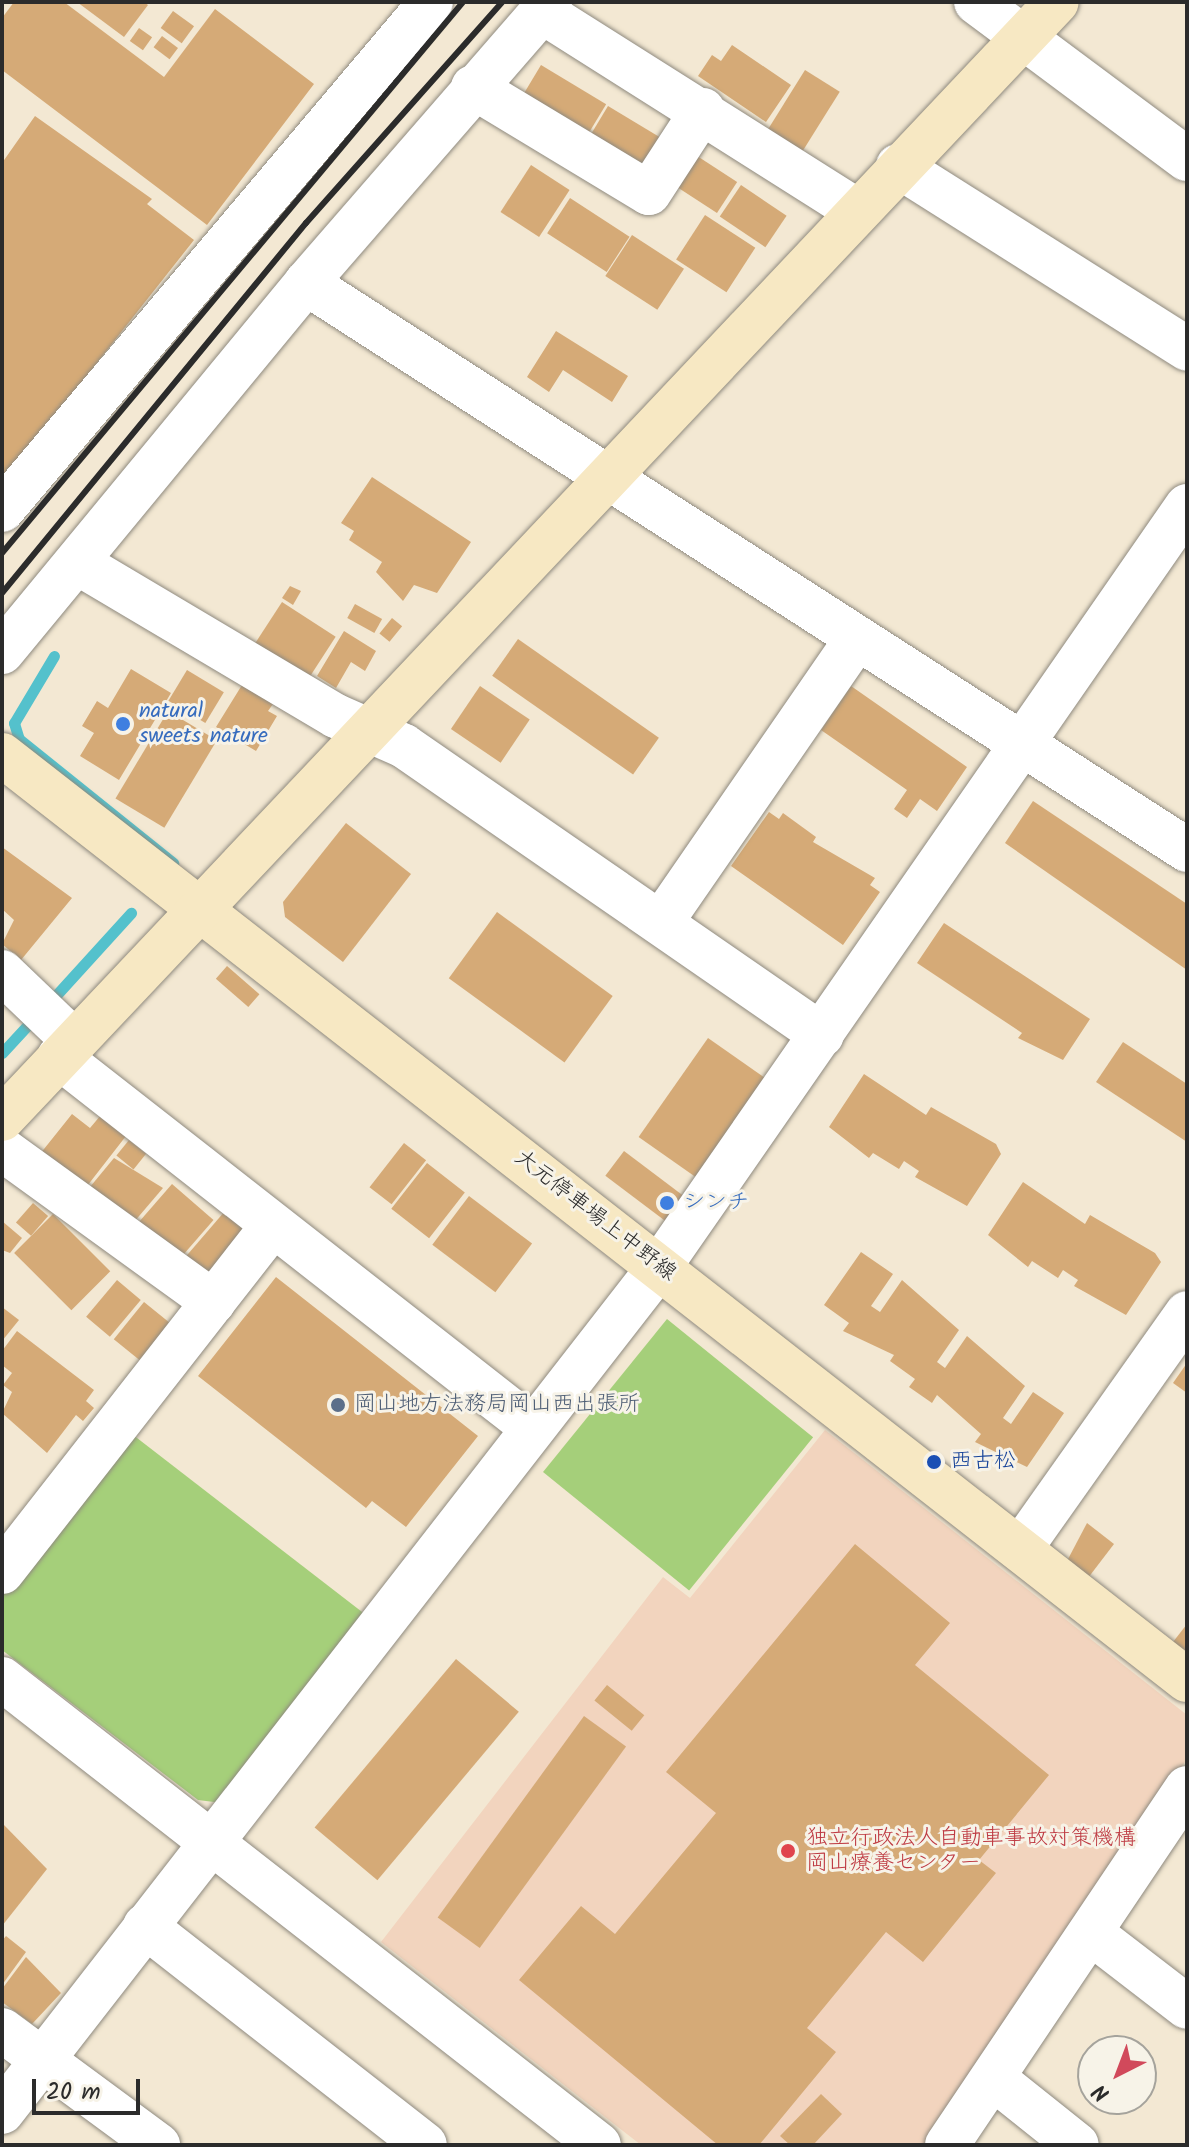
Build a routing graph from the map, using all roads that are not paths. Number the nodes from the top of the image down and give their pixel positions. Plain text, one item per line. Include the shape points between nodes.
1 (431, 2) edge
2 (976, 2) edge
3 (1057, 2) edge
4 (546, 7) edge
5 (1022, 37) junction
6 (473, 87) junction
7 (703, 110) junction
8 (1187, 159) edge
9 (898, 166) junction
10 (857, 211) junction
11 (306, 283) junction
12 (1187, 349) edge
13 (608, 473) junction
14 (1187, 506) edge
15 (2, 510) edge
16 (78, 563) junction
17 (856, 640) junction
18 (2, 652) edge
19 (370, 731) junction
20 (1025, 745) junction
21 (2, 755) edge
22 (1187, 850) edge
23 (196, 908) junction
24 (662, 921) junction
25 (2, 972) edge
26 (53, 1030) junction
27 (822, 1035) junction
28 (2, 1119) edge
29 (2, 1149) edge
30 (270, 1229) junction
31 (660, 1266) junction
32 (213, 1302) junction
33 (1187, 1313) edge
34 (533, 1428) junction
35 (1020, 1549) junction
36 (2, 1572) edge
37 (2, 1679) edge
38 (1187, 1680) edge
39 (1187, 1788) edge
40 (211, 1842) junction
41 (145, 1926) junction
42 (1091, 1933) junction
43 (1187, 2007) edge
44 (2, 2030) edge
45 (42, 2059) junction
46 (993, 2078) junction
47 (2, 2112) edge
48 (576, 2138) edge
49 (158, 2145) edge
50 (425, 2145) edge
51 (947, 2145) edge
52 (1077, 2145) edge

1 - 15 street
2 - 5 street
3 - 5 street
4 - 6 street
4 - 7 street
5 - 8 street
5 - 9 street
6 - 7 street via 649,193
6 - 11 street
7 - 10 street
9 - 10 street
9 - 12 street
10 - 13 street
11 - 13 street
11 - 16 street
13 - 17 street
13 - 19 street
14 - 20 street
16 - 18 street
16 - 19 street
17 - 20 street
17 - 24 street
19 - 23 street
19 - 24 street via 404,746
20 - 22 street
20 - 27 street
21 - 23 street, 大元停車場上中野線
23 - 26 street
23 - 31 street, 大元停車場上中野線
24 - 27 street
25 - 26 street
26 - 28 street
26 - 30 street
27 - 31 street
29 - 32 street
30 - 32 street
30 - 34 street
31 - 34 street
31 - 35 street, 大元停車場上中野線
32 - 36 street
33 - 35 street
34 - 40 street
35 - 38 street, 大元停車場上中野線
37 - 40 street
39 - 42 street
40 - 41 street
40 - 48 street
41 - 45 street
41 - 50 street
42 - 43 street
42 - 46 street
44 - 45 street
45 - 47 street
45 - 49 street
46 - 51 street
46 - 52 street

